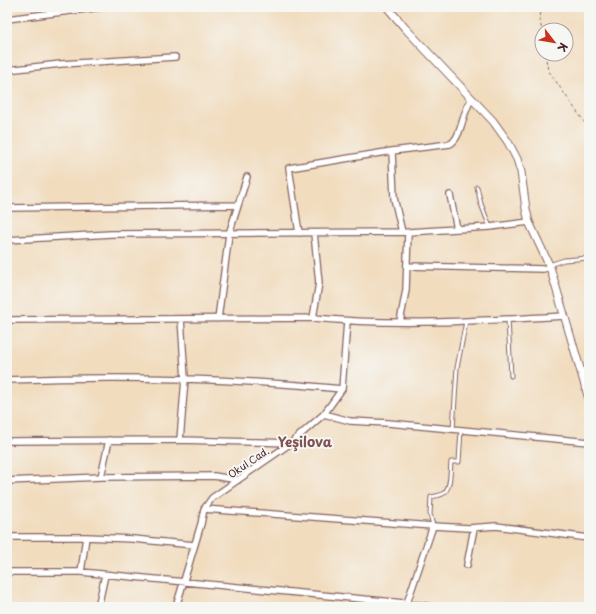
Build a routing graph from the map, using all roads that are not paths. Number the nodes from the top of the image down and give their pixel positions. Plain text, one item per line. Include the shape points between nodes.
1 (102, 7) edge
2 (387, 7) edge
3 (88, 8) edge
4 (7, 18) edge
5 (175, 57) dead end
6 (7, 70) edge
7 (472, 99) junction
8 (392, 151) junction
9 (247, 176) dead end
10 (477, 187) dead end
11 (450, 195) dead end
12 (238, 205) junction
13 (7, 208) edge
14 (529, 222) junction
15 (490, 227) junction
16 (457, 229) junction
17 (405, 232) junction
18 (299, 233) junction
19 (314, 233) junction
20 (229, 234) junction
21 (7, 240) edge
22 (589, 258) edge
23 (408, 266) junction
24 (550, 266) junction
25 (564, 316) junction
26 (313, 318) junction
27 (181, 319) junction
28 (508, 319) junction
29 (7, 320) edge
30 (218, 320) junction
31 (347, 321) junction
32 (466, 321) junction
33 (400, 322) junction
34 (511, 376) dead end
35 (185, 379) junction
36 (7, 380) edge
37 (342, 390) junction
38 (589, 399) edge
39 (324, 414) junction
40 (453, 428) junction
41 (461, 429) junction
42 (109, 440) junction
43 (180, 440) junction
44 (7, 441) edge
45 (589, 442) edge
46 (291, 443) junction
47 (101, 477) junction
48 (7, 480) edge
49 (238, 480) junction
50 (204, 509) junction
51 (433, 526) junction
52 (474, 528) junction
53 (7, 537) edge
54 (86, 537) junction
55 (589, 538) edge
56 (194, 545) junction
57 (467, 566) dead end
58 (7, 572) edge
59 (81, 572) junction
60 (105, 574) junction
61 (184, 581) junction
62 (405, 604) edge
63 (98, 607) edge
64 (176, 607) edge
65 (432, 607) edge

1 - 3 street
2 - 7 street
3 - 4 street
5 - 6 street
7 - 8 street via 452,143
7 - 14 street via 493,122 517,159
8 - 17 street via 394,198
8 - 18 street via 290,168
9 - 12 street
10 - 15 lane
11 - 16 street
12 - 13 street
12 - 20 street
14 - 15 street
14 - 24 street
15 - 16 street
16 - 17 street
17 - 19 street
17 - 23 street
18 - 19 street
18 - 20 street
19 - 26 street via 319,284
20 - 21 street via 111,234
20 - 30 street
22 - 24 lane via 564,260
23 - 24 street
23 - 33 street
24 - 25 street
25 - 28 street
25 - 38 street
26 - 30 street
26 - 31 street
27 - 29 street
27 - 30 street
27 - 35 street
28 - 32 street
28 - 34 lane
31 - 33 street
31 - 37 street
32 - 33 street
32 - 40 lane via 457,368
35 - 36 street
35 - 37 street
35 - 43 street
37 - 39 street, Okul Cad.
39 - 40 street via 350,421
39 - 46 street, Okul Cad.
40 - 41 street
41 - 45 street
41 - 51 lane via 459,462 452,462 448,487 445,493 431,497 430,514
42 - 43 street
42 - 44 street
42 - 47 street
43 - 46 street
46 - 49 street, Okul Cad.
47 - 48 street
47 - 49 street via 214,476
49 - 50 street, Okul Cad. via 212,498
50 - 51 street
50 - 56 street, Okul Cad.
51 - 52 street
51 - 62 street
52 - 55 street via 496,526
52 - 57 street
53 - 54 street
54 - 56 street
54 - 59 street
56 - 61 street, Okul Cad.
58 - 59 street
59 - 60 street
60 - 61 street
60 - 63 street
61 - 62 street
61 - 64 street, Okul Cad.
62 - 65 street

